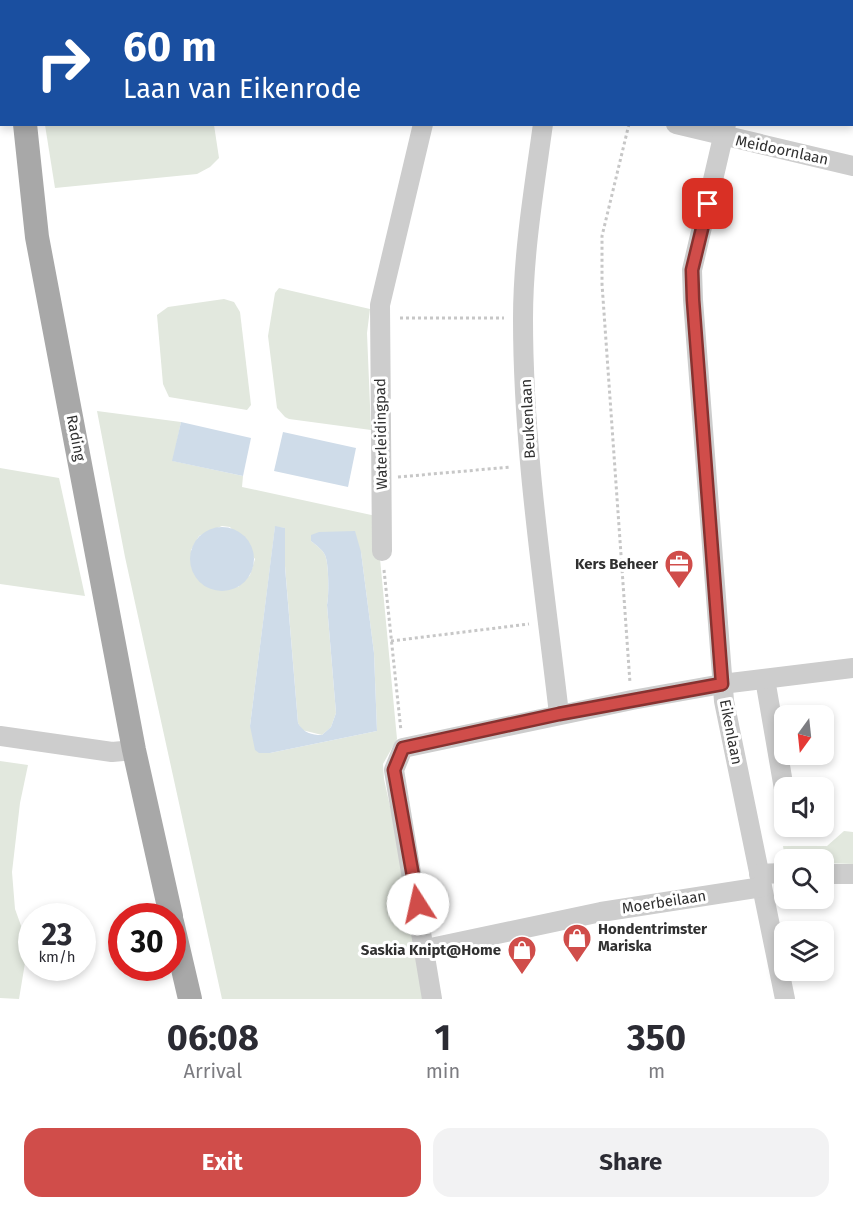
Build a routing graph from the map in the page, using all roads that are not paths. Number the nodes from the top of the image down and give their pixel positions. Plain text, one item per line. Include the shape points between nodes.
1 (25, 126) edge
2 (423, 126) edge
3 (543, 126) edge
4 (690, 126) edge
5 (724, 131) edge
6 (853, 166) edge
7 (382, 550) road end
8 (853, 668) edge
9 (765, 679) junction
10 (722, 684) junction
11 (559, 714) junction
12 (0, 736) edge
13 (134, 750) junction
14 (782, 777) edge
15 (834, 874) edge
16 (853, 874) edge
17 (774, 876) edge
18 (760, 880) junction
19 (168, 903) edge
20 (426, 949) junction
21 (186, 981) edge
22 (190, 999) edge
23 (432, 999) edge
24 (784, 999) edge

1 - 13 main road, Rading via 37,237
2 - 7 street, Waterleidingpad via 380,305
3 - 11 street, Beukenlaan via 529,223 523,318 531,465
4 - 5 street, Meidoornlaan
5 - 6 street, Meidoornlaan
5 - 10 street, Eikenlaan via 692,270
8 - 9 street
9 - 10 street
9 - 14 street
10 - 11 street
10 - 18 street, Eikenlaan
11 - 20 street via 403,748 394,770
12 - 13 street via 112,752
13 - 19 main road, Rading
15 - 16 street
17 - 18 street
18 - 20 street, Moerbeilaan
18 - 24 street, Eikenlaan
20 - 23 street
21 - 22 main road

